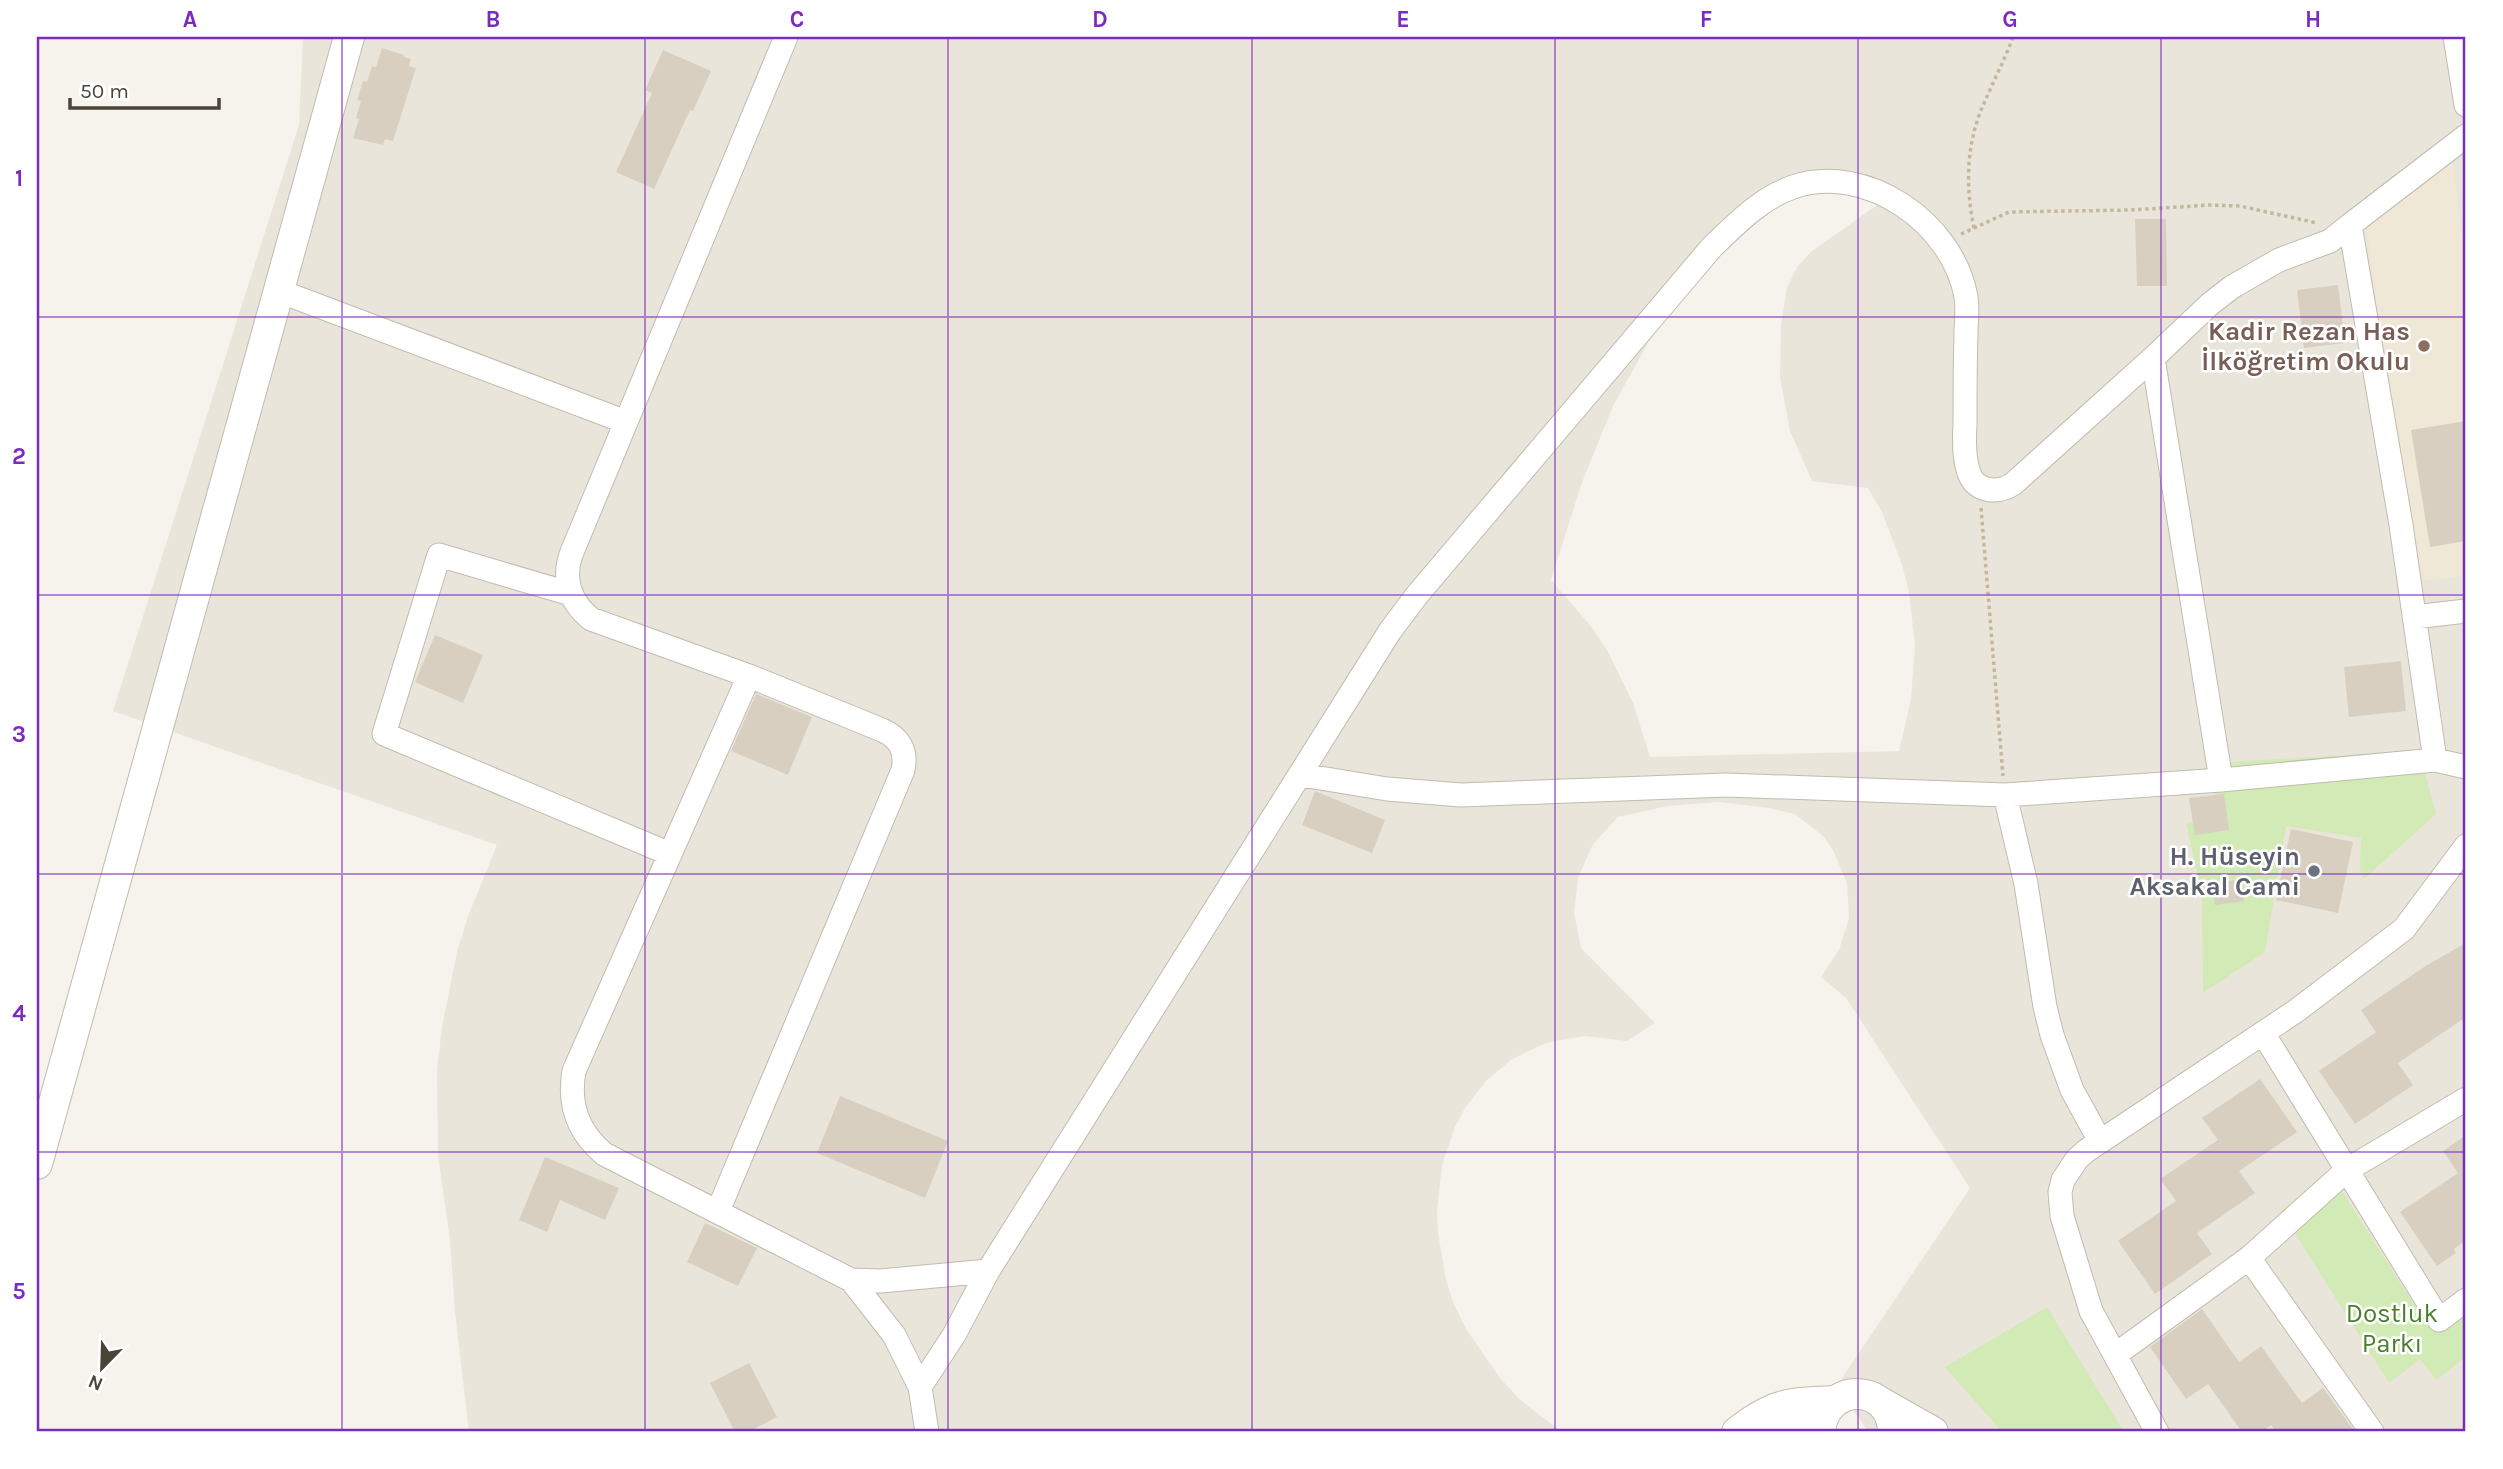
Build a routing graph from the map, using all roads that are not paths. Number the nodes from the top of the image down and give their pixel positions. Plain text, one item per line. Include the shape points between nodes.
1 (349, 37) edge
2 (786, 37) edge
3 (2455, 37) edge
4 (2465, 92) edge
5 (2466, 136) edge
6 (2350, 225) junction
7 (279, 291) junction
8 (2153, 358) junction
9 (626, 422) junction
10 (571, 594) junction
11 (2466, 611) edge
12 (2414, 617) junction
13 (749, 676) junction
14 (2435, 760) junction
15 (2466, 768) edge
16 (1302, 775) junction
17 (2221, 780) junction
18 (2005, 795) junction
19 (2466, 846) edge
20 (670, 854) junction
21 (2263, 1033) junction
22 (2466, 1099) edge
23 (2100, 1142) junction
24 (37, 1164) edge
25 (2347, 1170) junction
26 (718, 1212) junction
27 (2249, 1258) junction
28 (988, 1271) junction
29 (851, 1280) junction
30 (2466, 1300) edge
31 (2115, 1355) junction
32 (920, 1387) junction
33 (1834, 1401) junction
34 (1880, 1402) junction
35 (927, 1432) edge
36 (1737, 1432) edge
37 (1772, 1432) edge
38 (1820, 1432) edge
39 (1893, 1432) edge
40 (1933, 1432) edge
41 (2157, 1432) edge
42 (2372, 1432) edge

1 - 7 street
2 - 9 street
3 - 4 street
5 - 6 street
6 - 8 street via 2329,241 2279,260 2232,287
6 - 12 street
7 - 9 street
7 - 24 street
8 - 16 street via 2013,484 1993,491 1979,486 1970,476 1964,440 1966,298 1941,243 1903,205 1875,190 1846,183 1795,186 1764,201 1712,247 1418,595 1370,660
8 - 17 street
9 - 10 street via 568,562
10 - 13 street via 591,619
10 - 20 street via 439,555 384,734
11 - 12 street
12 - 14 street
13 - 20 street
13 - 26 street via 890,733 901,746 905,762
14 - 15 street
14 - 17 street
16 - 18 street via 1461,795 1726,785
16 - 28 street
17 - 18 street
18 - 23 street via 2026,884 2052,1035 2072,1090
19 - 21 street via 2404,929
20 - 26 street via 574,1071 573,1107 583,1133 604,1154
21 - 23 street
21 - 25 street
22 - 25 street
23 - 31 street via 2069,1169 2060,1204 2091,1311
25 - 27 street
25 - 30 street via 2440,1320
26 - 29 street
27 - 31 street
27 - 42 street
28 - 29 street
28 - 32 street
29 - 32 street via 894,1335
31 - 41 street
32 - 35 street
33 - 34 street via 1857,1394
33 - 36 street via 1794,1403 1761,1413
33 - 38 street via 1826,1409
34 - 39 street via 1889,1412
34 - 40 street
37 - 38 street via 1790,1426

